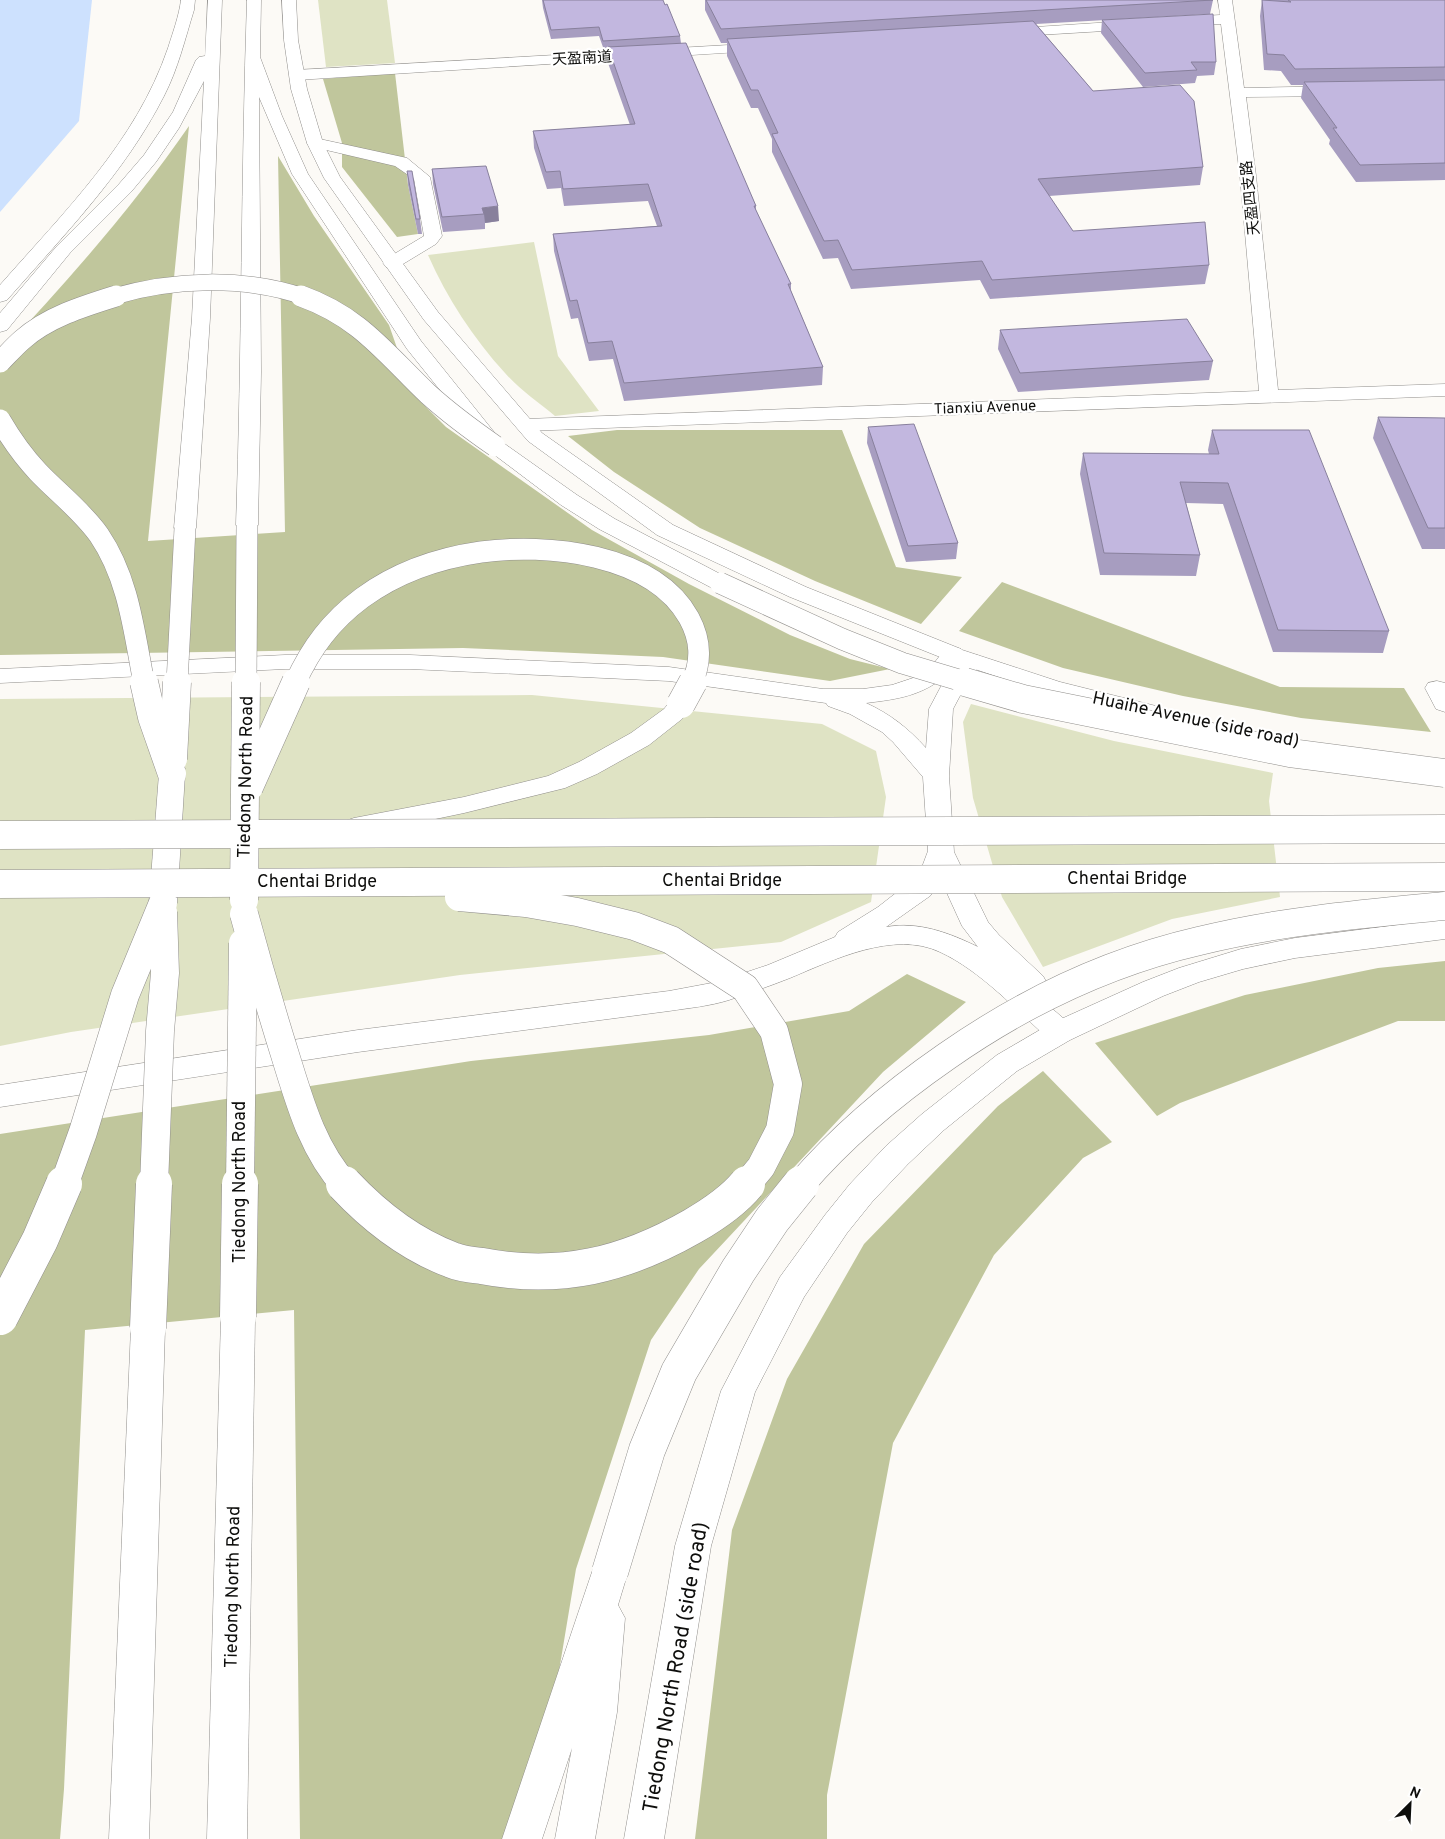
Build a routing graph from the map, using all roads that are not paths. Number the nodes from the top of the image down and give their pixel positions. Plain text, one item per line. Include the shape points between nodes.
1 (188, 0) edge
2 (215, 0) edge
3 (254, 0) edge
4 (289, 0) edge
5 (1225, 0) edge
6 (1227, 19) junction
7 (990, 33) edge
8 (212, 34) junction
9 (782, 46) edge
10 (253, 58) junction
11 (297, 74) junction
12 (1356, 90) edge
13 (1237, 93) junction
14 (315, 143) junction
15 (392, 263) junction
16 (0, 296) edge
17 (0, 326) edge
18 (0, 362) edge
19 (1445, 390) edge
20 (1269, 396) junction
21 (0, 420) edge
22 (526, 426) junction
23 (496, 446) junction
24 (962, 657) junction
25 (0, 676) edge
26 (823, 696) junction
27 (1445, 759) edge
28 (1445, 772) edge
29 (172, 774) junction
30 (936, 776) junction
31 (245, 797) junction
32 (1445, 829) edge
33 (321, 834) junction
34 (0, 835) edge
35 (941, 851) junction
36 (1445, 877) edge
37 (288, 881) junction
38 (0, 884) edge
39 (162, 903) junction
40 (1445, 906) edge
41 (244, 914) junction
42 (1445, 929) edge
43 (839, 946) junction
44 (1069, 1028) junction
45 (0, 1096) edge
46 (0, 1317) edge
47 (610, 1572) junction
48 (129, 1839) edge
49 (227, 1839) edge
50 (522, 1839) edge
51 (575, 1839) edge
52 (644, 1839) edge

1 - 16 main road via 168,70 138,126 104,174
2 - 8 main road
3 - 10 main road, Tiedong North Road
4 - 11 main road, Huaihe Avenue (side road)
5 - 6 main road, 天盈四支路
6 - 7 main road
6 - 13 main road, 天盈四支路
8 - 17 main road via 196,84 176,122 156,150 74,238
8 - 29 main road, bridge via 201,318 185,528
9 - 11 main road, 天盈南道
10 - 23 main road, bridge via 300,174 414,345
10 - 31 main road, Tiedong North Road, bridge
11 - 14 main road, Huaihe Avenue (side road)
12 - 13 main road
13 - 20 main road, 天盈四支路
14 - 15 main road, Huaihe Avenue (side road) via 332,178
14 - 15 main road via 402,162 422,177 433,236
15 - 22 main road, Huaihe Avenue (side road) via 431,316
18 - 23 main road, bridge via 35,329 114,296 184,284 268,287 310,299 354,322 375,338 421,388
19 - 20 main road, Tianxiu Avenue
20 - 22 main road, Tianxiu Avenue
21 - 29 main road, bridge via 25,458 102,542 118,570 126,590 147,700
22 - 24 main road, Huaihe Avenue (side road) via 535,437 665,530 798,592
23 - 28 main road, bridge via 554,490 607,524 778,611 902,663 1023,698 1271,749
24 - 26 main road via 907,689 878,695
24 - 27 main road, Huaihe Avenue (side road) via 1052,687 1170,717 1284,740
24 - 30 main road via 960,674 941,709
25 - 26 main road via 285,662 402,662 669,674
26 - 30 main road via 859,709 891,727
29 - 39 main road, bridge
30 - 35 main road
31 - 33 main road, bridge via 308,655 321,636 362,598 418,569 482,552 531,550 606,560 649,578 667,590 691,622 700,644 700,656 688,693 662,723 615,754 540,787
31 - 41 main road, Tiedong North Road, bridge
32 - 33 main road, bridge
33 - 34 main road, bridge
35 - 43 main road via 935,870 920,889
35 - 44 main road via 976,926
36 - 37 main road, Chentai Bridge, bridge
37 - 38 main road, Chentai Bridge, bridge
37 - 41 main road, bridge via 526,903 634,926 671,940 745,988 774,1032 788,1084 780,1130 761,1167 731,1200 692,1228 639,1253 565,1271 507,1271 453,1261 402,1236 365,1207 331,1170 305,1119
39 - 46 main road, bridge via 126,993 69,1172 41,1241
39 - 48 main road, bridge via 165,973
40 - 47 main road, bridge via 1353,914 1278,926 1197,941 1130,962 1063,988 992,1025 913,1080 853,1128 808,1177 758,1238 722,1296 676,1377 646,1448
41 - 49 main road, Tiedong North Road, bridge
42 - 44 main road via 1295,948 1241,959 1189,975
43 - 44 main road via 897,935 921,936 948,944 975,958
43 - 45 main road via 720,992 358,1041
44 - 52 main road, Tiedong North Road (side road) via 1007,1062 897,1155 861,1193 792,1287 738,1391 693,1546
47 - 50 main road
47 - 51 main road via 598,1712

